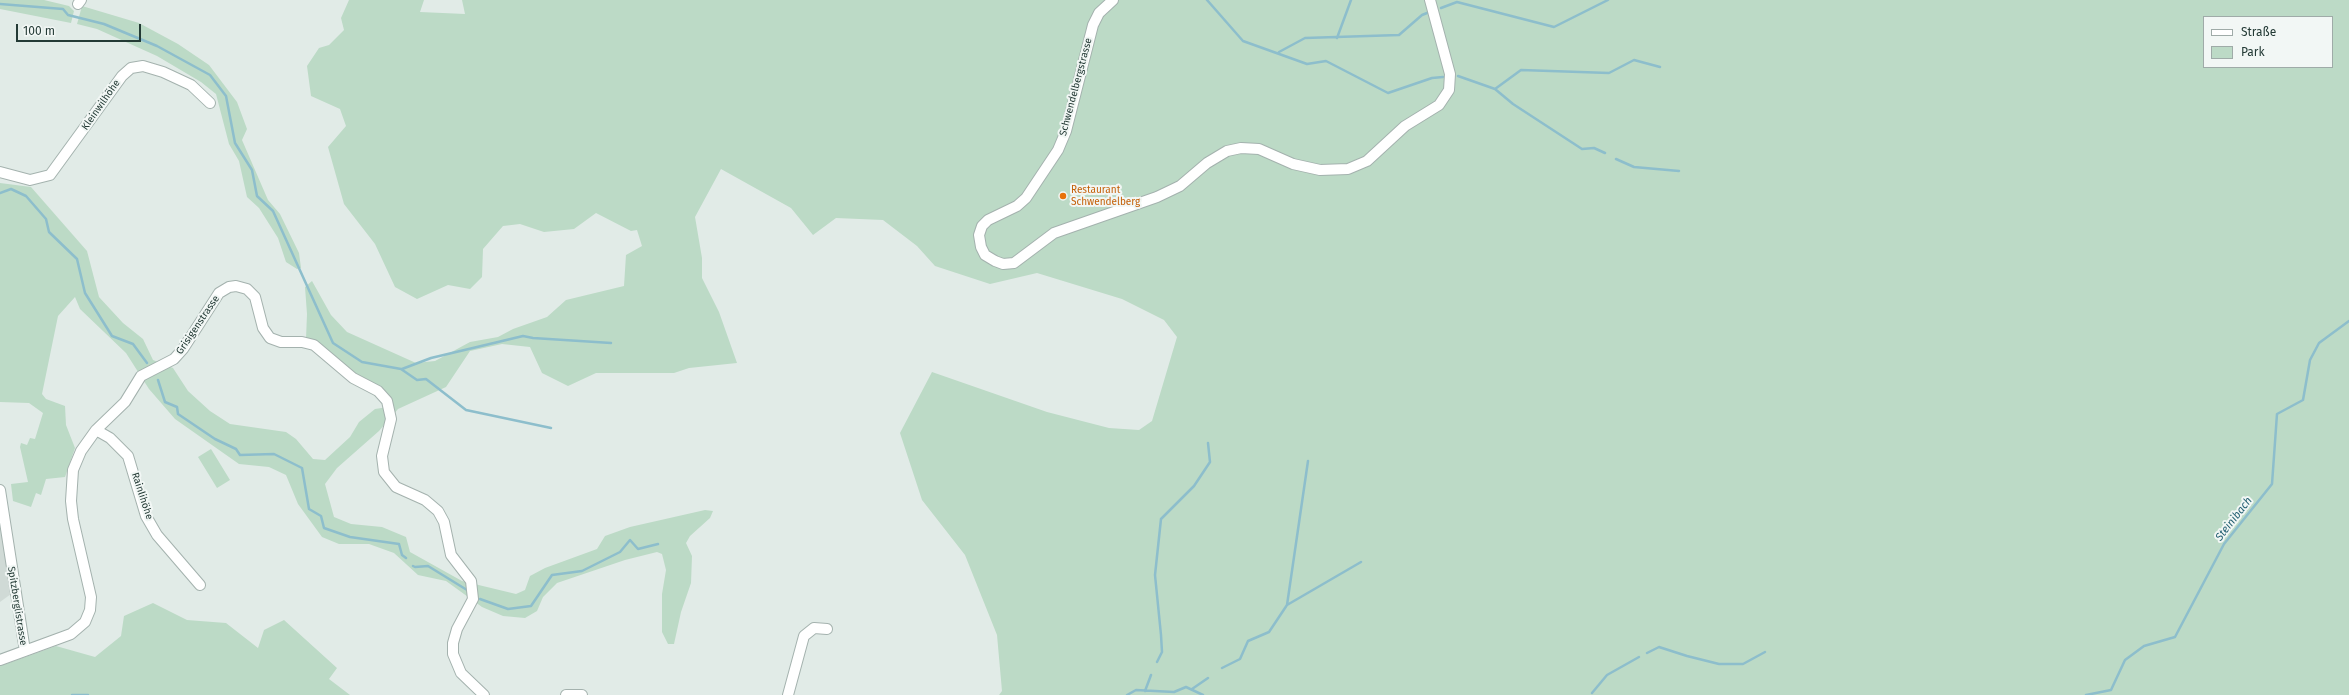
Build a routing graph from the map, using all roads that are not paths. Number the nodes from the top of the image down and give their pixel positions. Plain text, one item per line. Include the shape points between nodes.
1 (1113, 0) edge
2 (1430, 0) edge
3 (210, 103) dead end
4 (0, 172) edge
5 (96, 430) junction
6 (0, 490) edge
7 (200, 585) dead end
8 (827, 629) dead end
9 (25, 651) junction
10 (0, 660) edge
11 (484, 695) edge
12 (566, 695) edge
13 (582, 695) edge
14 (788, 695) edge

1 - 2 street, Schwendelbergstrasse via 1099,13 1093,25 1066,131 1058,150 1026,198 982,226 979,236 982,251 995,262 1008,264 1020,260 1054,233 1157,197 1180,186 1207,163 1227,151 1241,148 1259,150 1293,164 1320,170 1334,171 1360,165 1374,156 1405,126 1439,105 1449,90 1450,74
3 - 4 street, Kleinwilhöhe via 191,84 143,66 131,68 122,76 50,175 30,180
5 - 7 street, Rainlihöhe via 110,438 128,456 146,516 157,535
5 - 9 street, Grisigenstrasse via 81,451 73,470 71,484 72,519 91,597 88,616 82,626 71,634
5 - 11 street, Grisigenstrasse via 125,402 141,376 174,359 183,349 219,293 232,286 247,289 257,301 263,328 270,338 281,342 314,345 353,378 378,391 387,401 391,419 382,456 384,472 396,487 425,500 438,510 444,522 449,551 471,581 472,599 455,633 453,654 461,673
6 - 9 street, Spitzberglistrasse
8 - 14 street via 814,628 804,636
9 - 10 street, Grisigenstrasse
12 - 13 street

